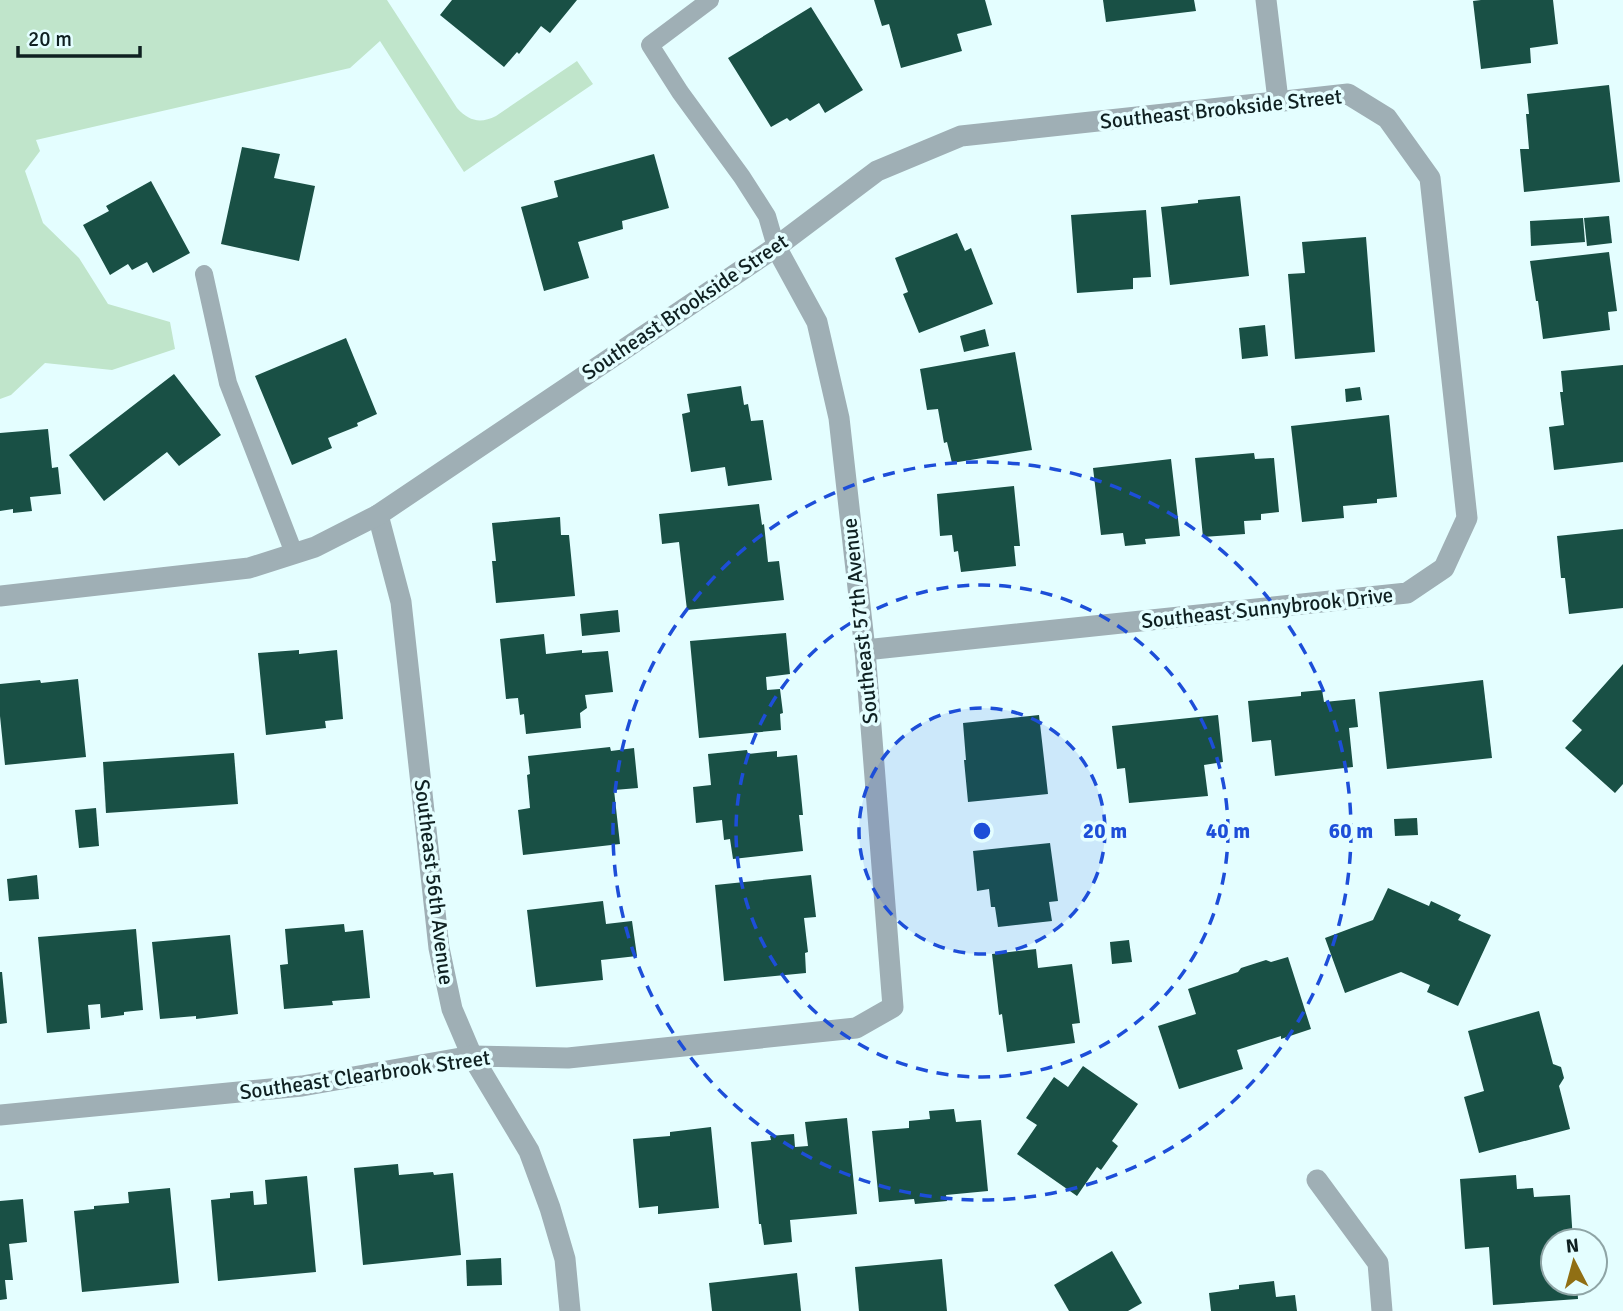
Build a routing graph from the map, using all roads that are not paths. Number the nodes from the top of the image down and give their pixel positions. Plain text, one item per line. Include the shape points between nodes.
1 (710, 0) edge
2 (1266, 0) edge
3 (1278, 100) junction
4 (1387, 118) joint
5 (776, 247) junction
6 (204, 274) dead end
7 (378, 515) junction
8 (294, 553) junction
9 (0, 596) edge
10 (865, 650) junction
11 (893, 1007) joint
12 (472, 1056) junction
13 (0, 1115) edge
14 (1317, 1180) dead end
15 (570, 1311) edge
16 (1382, 1311) edge

1 - 5 lane via 650,45 767,216
2 - 3 street
3 - 4 street, Southeast Brookside Street via 1348,94
3 - 5 street, Southeast Brookside Street via 961,136 877,171
4 - 10 street, Southeast Sunnybrook Drive via 1430,178 1467,519 1444,568 1407,593
5 - 7 street, Southeast Brookside Street
5 - 10 street, Southeast 57th Avenue via 817,323 839,418
6 - 8 lane via 228,383
7 - 8 street, Southeast Brookside Street
7 - 12 street, Southeast 56th Avenue via 401,602 439,948 452,1009
8 - 9 street, Southeast Brookside Street via 249,568
10 - 11 street, Southeast 57th Avenue
11 - 12 street, Southeast Clearbrook Street via 856,1028 568,1058
12 - 13 street, Southeast Clearbrook Street via 302,1086
12 - 15 street, Southeast 56th Avenue via 529,1151 565,1259
14 - 16 street via 1378,1263

